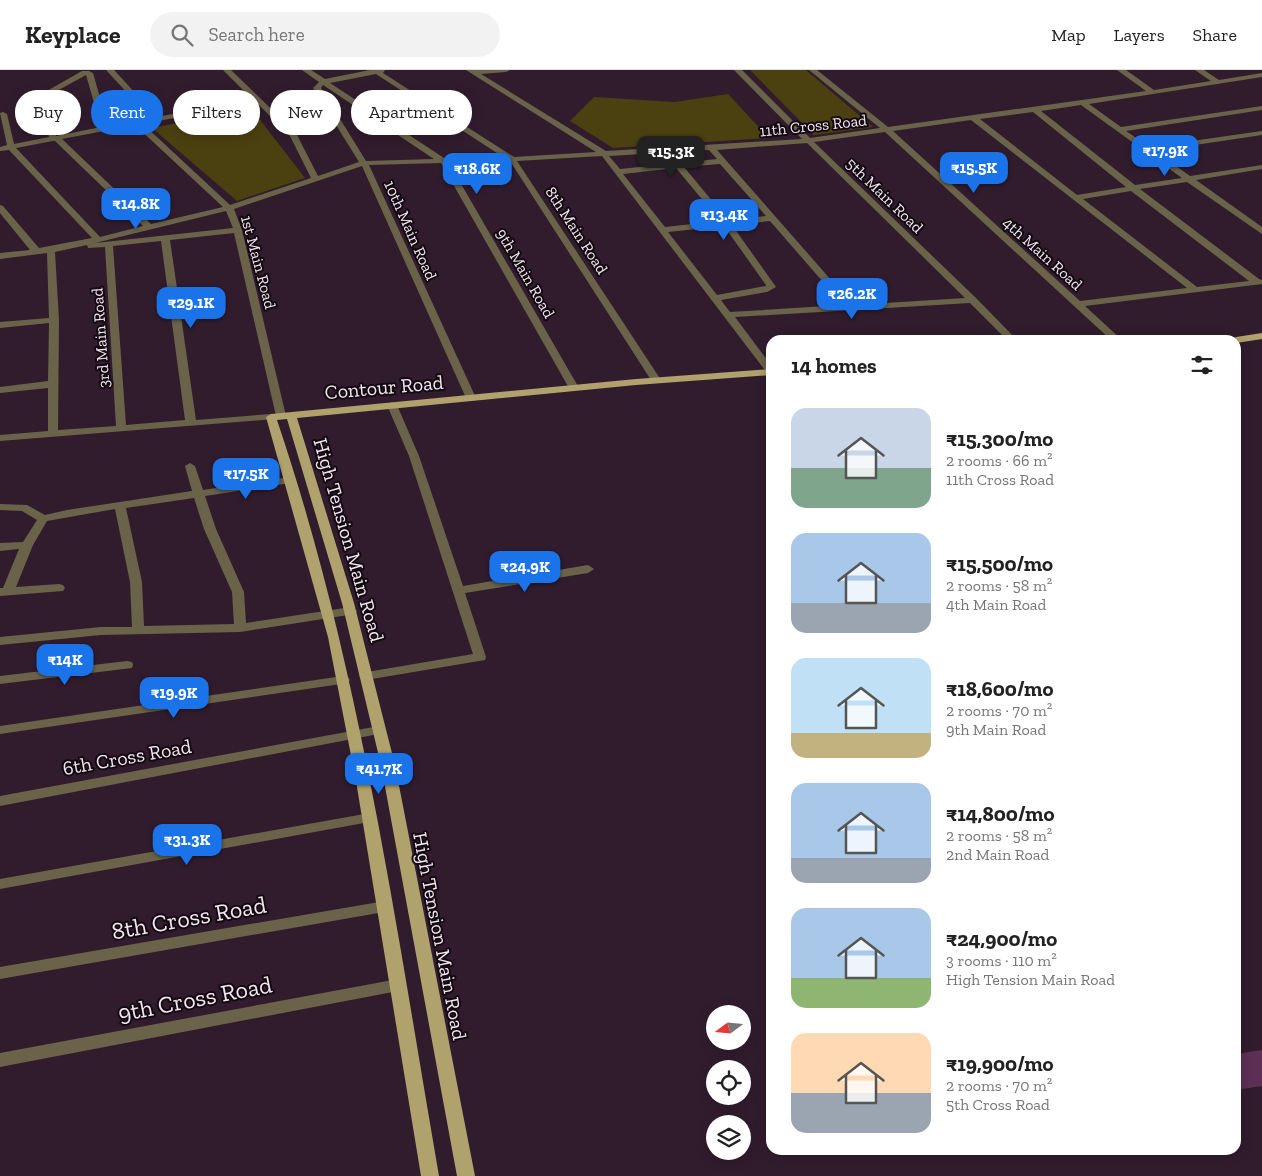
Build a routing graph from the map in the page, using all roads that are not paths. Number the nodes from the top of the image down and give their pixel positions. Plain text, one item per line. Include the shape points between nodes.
1 (110, 70) edge
2 (227, 70) edge
3 (306, 70) edge
4 (506, 70) edge
5 (738, 70) edge
6 (813, 70) edge
7 (1121, 70) edge
8 (1199, 70) edge
9 (379, 71) edge
10 (471, 71) edge
11 (1262, 75) edge
12 (322, 82) junction
13 (1218, 82) junction
14 (94, 90) edge
15 (129, 90) edge
16 (247, 90) edge
17 (1154, 93) junction
18 (260, 103) edge
19 (1082, 103) junction
20 (1262, 108) edge
21 (1034, 109) junction
22 (2, 114) dead end
23 (973, 118) junction
24 (887, 130) junction
25 (1118, 130) junction
26 (91, 132) edge
27 (1262, 133) edge
28 (150, 135) edge
29 (55, 139) junction
30 (806, 141) junction
31 (11, 147) junction
32 (711, 148) junction
33 (0, 149) edge
34 (1148, 150) junction
35 (603, 153) junction
36 (512, 159) junction
37 (722, 161) junction
38 (444, 162) junction
39 (364, 163) junction
40 (678, 166) junction
41 (1262, 167) edge
42 (618, 172) junction
43 (316, 179) junction
44 (1189, 179) junction
45 (1133, 188) junction
46 (1078, 197) junction
47 (0, 208) edge
48 (229, 208) junction
49 (773, 218) junction
50 (726, 223) junction
51 (148, 226) junction
52 (238, 230) junction
53 (664, 230) junction
54 (1262, 231) edge
55 (116, 234) junction
56 (166, 238) junction
57 (96, 239) junction
58 (122, 243) junction
59 (109, 245) junction
60 (63, 248) junction
61 (51, 250) junction
62 (36, 252) junction
63 (0, 256) edge
64 (1260, 282) edge
65 (1197, 291) junction
66 (715, 298) junction
67 (973, 300) junction
68 (1078, 304) junction
69 (851, 308) junction
70 (729, 315) junction
71 (54, 320) junction
72 (0, 325) edge
73 (1007, 335) edge
74 (1112, 335) edge
75 (1262, 336) edge
76 (1241, 339) edge
77 (766, 365) edge
78 (766, 372) edge
79 (656, 380) junction
80 (54, 384) junction
81 (574, 388) junction
82 (0, 390) edge
83 (471, 398) junction
84 (392, 405) junction
85 (281, 416) junction
86 (191, 424) junction
87 (121, 429) junction
88 (53, 434) junction
89 (0, 438) edge
90 (190, 466) dead end
91 (290, 480) junction
92 (199, 493) junction
93 (120, 505) junction
94 (0, 507) edge
95 (43, 519) junction
96 (27, 546) junction
97 (0, 547) edge
98 (588, 569) dead end
99 (59, 588) dead end
100 (458, 590) junction
101 (4, 592) edge
102 (350, 611) junction
103 (328, 615) junction
104 (240, 628) junction
105 (138, 630) junction
106 (0, 641) edge
107 (127, 665) dead end
108 (366, 676) junction
109 (0, 680) edge
110 (343, 680) junction
111 (0, 730) edge
112 (379, 730) junction
113 (354, 735) junction
114 (0, 801) edge
115 (370, 818) junction
116 (0, 884) edge
117 (385, 907) junction
118 (0, 973) edge
119 (398, 985) junction
120 (0, 1060) edge
121 (430, 1176) edge
122 (466, 1176) edge

1 - 15 street
2 - 16 street
3 - 12 street, 9th Main Road
4 - 10 street
5 - 30 street, 5th Main Road
6 - 24 street, 4th Main Road
7 - 17 street
8 - 13 street
9 - 12 street
9 - 36 street, 8th Main Road
10 - 35 street
11 - 13 street, 11th Cross Road
12 - 38 street, 9th Main Road
12 - 39 street, 10th Main Road via 317,88
13 - 17 street, 11th Cross Road
14 - 29 street via 89,73 85,73 42,96
17 - 19 street, 11th Cross Road
18 - 43 street via 293,135
19 - 21 street, 11th Cross Road
19 - 25 street
20 - 25 street
21 - 23 street, 11th Cross Road
21 - 45 street
22 - 31 street
23 - 24 street, 11th Cross Road
23 - 46 street
24 - 30 street, 11th Cross Road
24 - 68 street, 4th Main Road
25 - 34 street
26 - 29 street
27 - 34 street
28 - 48 street, 1st Main Road
29 - 31 street
29 - 51 street
30 - 32 street, 11th Cross Road
30 - 67 street, 5th Main Road
31 - 33 street
31 - 57 street
32 - 35 street, 11th Cross Road
32 - 37 street
34 - 44 street
35 - 36 street, 11th Cross Road
35 - 42 street
36 - 38 street, 11th Cross Road
36 - 79 street, 8th Main Road
37 - 40 street
37 - 49 street
38 - 39 street, 11th Cross Road
38 - 81 street, 9th Main Road
39 - 43 street, 11th Cross Road
39 - 83 street, 10th Main Road
40 - 42 street
40 - 50 street
41 - 44 street
42 - 53 street
43 - 48 street, 11th Cross Road
44 - 45 street
44 - 54 street
45 - 46 street
45 - 64 street
46 - 65 street
47 - 62 street
48 - 51 street, 11th Cross Road
48 - 52 street, 1st Main Road
49 - 50 street
49 - 69 street
50 - 53 street
50 - 66 street via 771,288
51 - 55 street, 11th Cross Road
52 - 56 street
52 - 85 street, 1st Main Road
53 - 66 street
55 - 57 street, 11th Cross Road
55 - 58 street
56 - 58 street
56 - 86 street
57 - 60 street, 11th Cross Road
58 - 59 street
59 - 60 street
59 - 87 street, 3rd Main Road
60 - 61 street
61 - 62 street
61 - 71 street
62 - 63 street
64 - 65 street
65 - 68 street
66 - 70 street
67 - 69 street
67 - 73 street, 5th Main Road
68 - 74 street, 4th Main Road
69 - 70 street
70 - 77 street
71 - 72 street
71 - 80 street
75 - 76 main road
78 - 79 main road, Contour Road
79 - 81 main road, Contour Road
80 - 82 street
80 - 88 street
81 - 83 main road, Contour Road
83 - 84 main road, Contour Road
84 - 85 main road, Contour Road
84 - 100 street via 414,456
85 - 86 street, Contour Road
85 - 91 main road
85 - 102 main road, High Tension Main Road
86 - 87 street, Contour Road
87 - 88 street, Contour Road
88 - 89 street, Contour Road
90 - 92 street
91 - 92 street
91 - 103 main road
92 - 93 street
92 - 104 street via 210,529 238,592
93 - 95 street
93 - 105 street via 136,582
94 - 95 street via 25,506
95 - 96 street
96 - 97 street
96 - 101 street
98 - 100 street
99 - 101 street
100 - 108 street via 480,657
102 - 103 street
102 - 108 main road, High Tension Main Road
103 - 104 street
103 - 110 main road
104 - 105 street
105 - 106 street
107 - 109 street
108 - 112 main road, High Tension Main Road
110 - 111 street
110 - 113 main road
112 - 113 street, 6th Cross Road
112 - 122 main road, High Tension Main Road
113 - 114 street, 6th Cross Road
113 - 115 main road
115 - 116 street
115 - 117 main road
117 - 118 street, 8th Cross Road
117 - 119 main road
119 - 120 street, 9th Cross Road
119 - 121 main road

